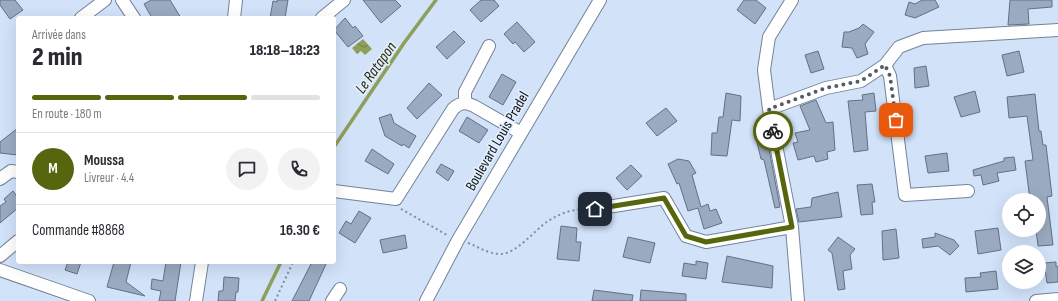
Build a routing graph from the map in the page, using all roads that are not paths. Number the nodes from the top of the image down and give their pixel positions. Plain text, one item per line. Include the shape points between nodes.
1 (105, 0) edge
2 (122, 0) edge
3 (236, 0) edge
4 (344, 0) edge
5 (600, 0) edge
6 (792, 0) edge
7 (84, 16) edge
8 (133, 16) edge
9 (234, 16) edge
10 (324, 16) edge
11 (1057, 33) edge
12 (489, 46) dead end
13 (885, 65) junction
14 (464, 103) junction
15 (769, 109) junction
16 (521, 133) junction
17 (16, 172) edge
18 (0, 179) edge
19 (336, 191) edge
20 (968, 191) dead end
21 (595, 209) road end
22 (792, 227) junction
23 (16, 243) edge
24 (0, 256) edge
25 (202, 264) edge
26 (0, 270) edge
27 (340, 289) dead end
28 (1058, 299) edge
29 (83, 300) edge
30 (196, 301) edge
31 (332, 301) edge
32 (426, 301) edge
33 (798, 301) edge
34 (1036, 301) edge

1 - 7 street
2 - 8 street
3 - 9 street
4 - 10 street
5 - 16 street, Boulevard Louis Pradel
6 - 15 street via 769,37 764,70
11 - 13 street via 923,38 899,48
12 - 14 street via 465,92
13 - 15 street via 861,81 826,88
13 - 20 street via 890,76 905,195
14 - 16 street via 474,106
14 - 19 street via 454,109 396,199
15 - 22 street
16 - 32 street, Boulevard Louis Pradel via 458,240
17 - 18 street via 11,171
21 - 22 street via 664,198 686,236 706,242
22 - 33 street
23 - 24 street
25 - 30 street
26 - 29 street
27 - 31 street
28 - 34 street

